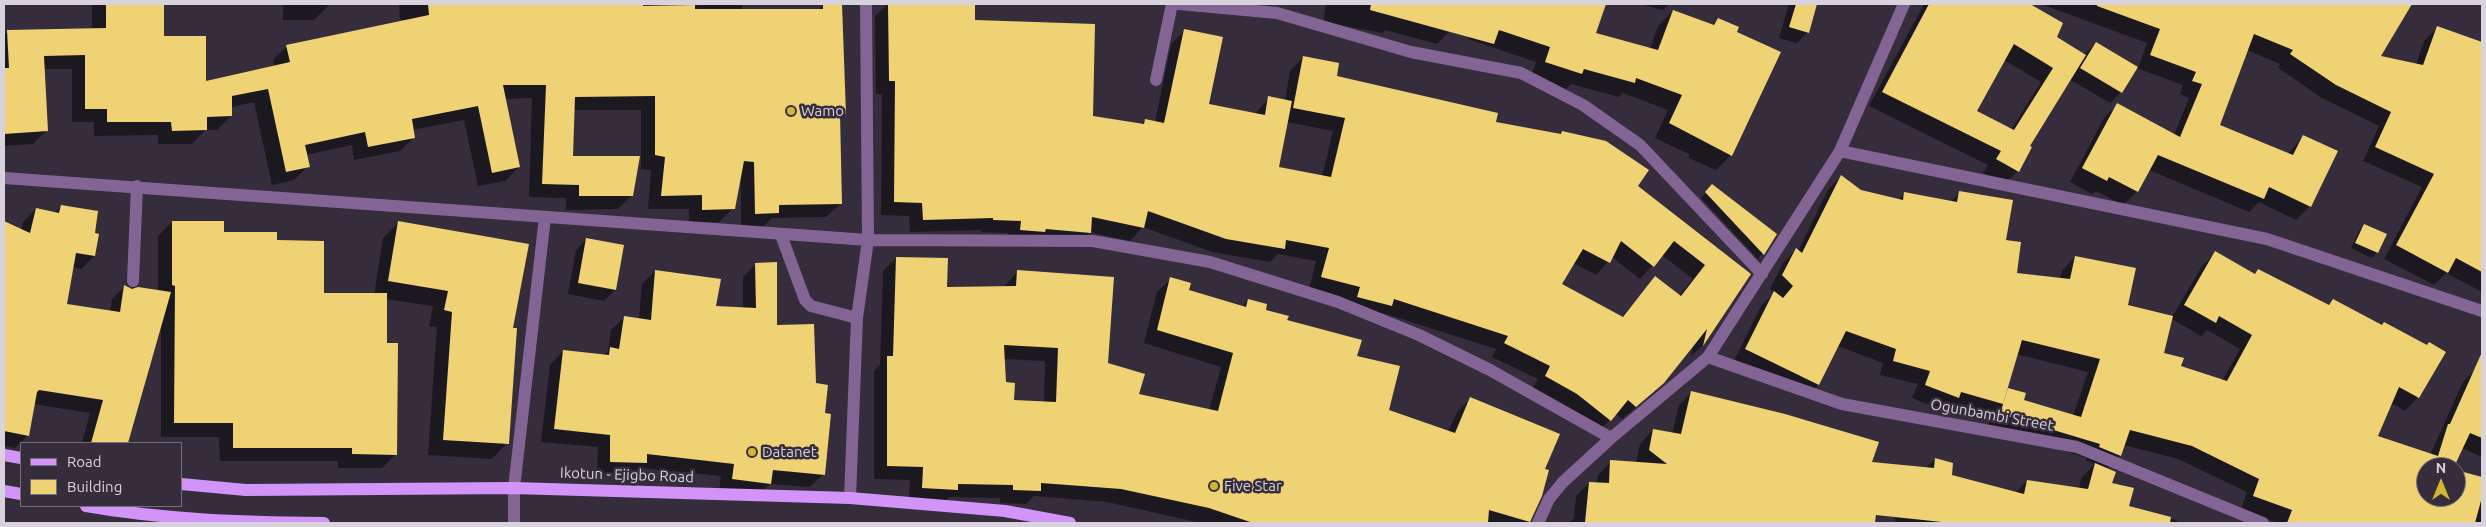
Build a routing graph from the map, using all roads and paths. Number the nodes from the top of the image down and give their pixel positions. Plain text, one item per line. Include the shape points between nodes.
1 (866, 4) edge
2 (1172, 4) edge
3 (1179, 4) edge
4 (1904, 4) edge
5 (1156, 80) dead end
6 (1840, 151) junction
7 (4, 178) edge
8 (137, 186) junction
9 (545, 217) junction
10 (781, 234) junction
11 (868, 240) junction
12 (1762, 274) junction
13 (133, 281) dead end
14 (2482, 312) edge
15 (857, 318) junction
16 (1708, 357) junction
17 (1611, 438) junction
18 (4, 455) edge
19 (20, 458) edge
20 (182, 484) edge
21 (514, 488) junction
22 (4, 491) edge
23 (20, 494) edge
24 (850, 498) junction
25 (90, 507) edge
26 (138, 519) edge
27 (324, 523) edge
28 (514, 523) edge
29 (1070, 523) edge
30 (1538, 523) edge
31 (2263, 523) edge

1 - 11 street
2 - 5 street
3 - 12 street via 1277,13 1411,52 1521,73 1583,105 1640,145
4 - 6 street
6 - 12 street
6 - 14 street via 2267,239
7 - 8 street
8 - 9 street
8 - 13 street
9 - 10 street
9 - 21 street
10 - 11 street
10 - 15 street via 805,300 811,306
11 - 15 street
11 - 17 street via 1093,241 1210,262 1338,302 1419,335 1490,370
12 - 16 street
15 - 24 street
16 - 17 street
16 - 31 street, Ogunbambi Street via 1842,404 2078,447
17 - 30 street via 1563,482 1549,499
18 - 19 main road
20 - 21 main road, Ikotun - Ejigbo Road via 246,490
21 - 24 main road, Ikotun - Ejigbo Road
21 - 28 street
22 - 23 main road
24 - 29 main road, Ikotun - Ejigbo Road via 1005,511
25 - 26 main road
26 - 27 main road

